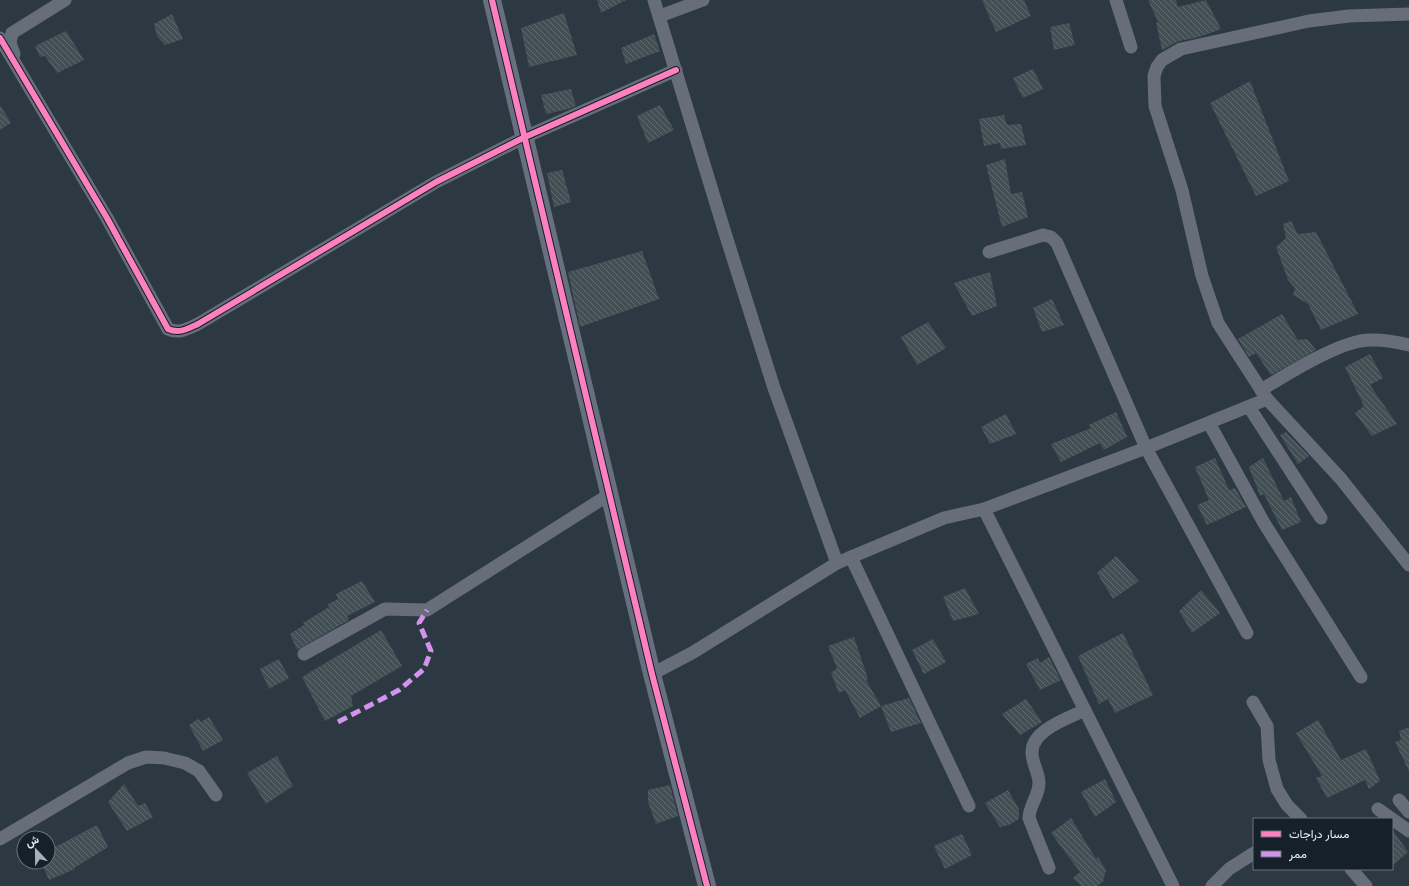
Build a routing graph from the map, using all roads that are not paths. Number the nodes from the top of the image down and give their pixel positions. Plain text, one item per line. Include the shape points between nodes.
1 (65, 0) edge
2 (492, 0) edge
3 (654, 0) edge
4 (703, 0) edge
5 (1116, 0) edge
6 (1409, 14) edge
7 (660, 16) junction
8 (0, 38) edge
9 (1131, 47) dead end
10 (18, 67) junction
11 (676, 70) junction
12 (526, 137) junction
13 (989, 252) dead end
14 (1409, 345) edge
15 (1264, 394) junction
16 (1249, 407) junction
17 (1209, 423) junction
18 (1146, 448) junction
19 (610, 494) junction
20 (984, 509) junction
21 (1321, 518) dead end
22 (851, 557) junction
23 (837, 562) junction
24 (1409, 565) edge
25 (1248, 633) dead end
26 (304, 654) dead end
27 (652, 674) junction
28 (1361, 677) dead end
29 (1253, 702) dead end
30 (1085, 710) junction
31 (216, 795) dead end
32 (1399, 800) dead end
33 (969, 806) dead end
34 (1378, 809) dead end
35 (1409, 812) edge
36 (1300, 818) edge
37 (1391, 818) edge
38 (1393, 820) edge
39 (1409, 831) edge
40 (0, 839) edge
41 (1253, 854) edge
42 (1049, 868) dead end
43 (1352, 870) edge
44 (707, 886) edge
45 (1172, 886) edge
46 (1212, 886) edge
47 (1366, 886) edge

1 - 10 street via 12,33 10,43
2 - 12 street
3 - 7 street
4 - 7 street
5 - 9 street
6 - 15 street via 1349,16 1294,25 1181,49 1162,60 1157,67 1154,76 1156,106 1182,190 1208,296 1218,323
7 - 11 street
8 - 10 street
10 - 12 street via 107,218 168,330 175,332 198,324 436,182
11 - 12 street
11 - 23 street via 774,388
12 - 19 street
13 - 18 street via 1042,235 1051,237 1057,243
14 - 15 street via 1383,340 1360,341 1299,368
15 - 16 street
15 - 24 street via 1341,479
16 - 17 street
16 - 21 street
17 - 18 street
17 - 28 street via 1264,523
18 - 20 street
18 - 25 street
19 - 26 street via 427,610 385,609
19 - 27 street
20 - 22 street via 944,518
20 - 30 street
22 - 23 street
22 - 33 street
23 - 27 street via 692,653
27 - 44 street
29 - 36 street via 1267,726 1269,760 1278,789 1287,805
30 - 42 street via 1051,725 1039,736 1032,752 1039,782 1038,792 1029,812
30 - 45 street
31 - 40 street via 202,774 192,766 164,758 146,757 128,763
32 - 35 street
34 - 37 street
38 - 39 street
41 - 46 street via 1229,869
43 - 47 street

